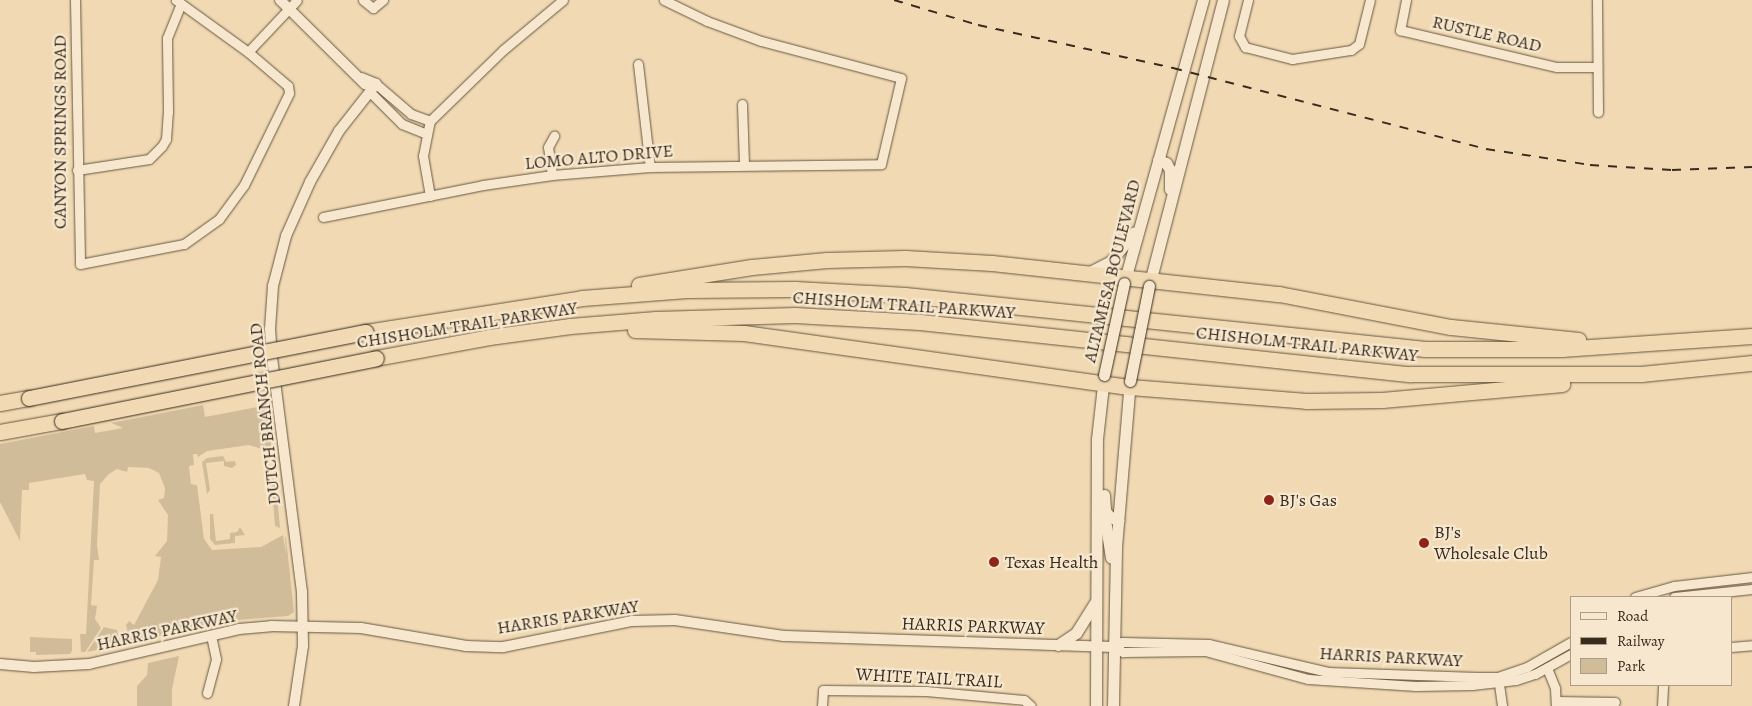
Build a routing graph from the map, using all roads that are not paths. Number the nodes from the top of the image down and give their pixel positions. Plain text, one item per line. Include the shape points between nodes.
1 (75, 0) edge
2 (280, 0) edge
3 (297, 0) edge
4 (363, 0) edge
5 (383, 0) edge
6 (563, 0) edge
7 (664, 0) edge
8 (1203, 0) edge
9 (1223, 0) edge
10 (1248, 0) edge
11 (1370, 0) edge
12 (1406, 0) edge
13 (1597, 0) edge
14 (178, 2) edge
15 (288, 8) junction
16 (248, 52) junction
17 (638, 64) dead end
18 (1597, 67) junction
19 (373, 88) junction
20 (742, 104) dead end
21 (1598, 112) dead end
22 (430, 121) junction
23 (427, 134) junction
24 (554, 136) dead end
25 (1158, 160) junction
26 (744, 164) junction
27 (650, 167) junction
28 (77, 170) junction
29 (552, 175) junction
30 (430, 196) junction
31 (1170, 206) junction
32 (323, 217) dead end
33 (1139, 224) junction
34 (1088, 272) junction
35 (1124, 279) junction
36 (1150, 282) junction
37 (550, 302) junction
38 (1752, 336) edge
39 (489, 337) junction
40 (1642, 346) junction
41 (1752, 363) edge
42 (1641, 374) junction
43 (1104, 379) junction
44 (1130, 384) junction
45 (0, 403) edge
46 (0, 432) edge
47 (1097, 439) junction
48 (1097, 518) junction
49 (1118, 520) junction
50 (1115, 571) junction
51 (1752, 577) edge
52 (1752, 589) edge
53 (1639, 596) edge
54 (1684, 596) edge
55 (1096, 602) junction
56 (304, 626) junction
57 (212, 636) junction
58 (1570, 643) edge
59 (1752, 644) edge
60 (1058, 646) junction
61 (1097, 647) junction
62 (1732, 647) edge
63 (1116, 648) junction
64 (1570, 655) edge
65 (0, 664) edge
66 (1547, 668) junction
67 (1498, 680) junction
68 (1662, 686) edge
69 (207, 694) dead end
70 (1615, 702) dead end
71 (1556, 703) edge
72 (294, 706) edge
73 (822, 706) edge
74 (1031, 706) edge
75 (1096, 706) edge
76 (1113, 706) edge
77 (1502, 706) edge
78 (1662, 706) edge

1 - 28 street, CANYON SPRINGS ROAD
2 - 15 street
3 - 15 street
4 - 5 street via 373,8
6 - 22 street via 504,50
7 - 26 street, LOMO ALTO DRIVE via 707,21 761,41 901,78 881,164
8 - 25 main road, ALTAMESA BOULEVARD
9 - 31 main road
10 - 11 street via 1239,36 1245,47 1292,59 1351,50 1359,44
12 - 18 street, RUSTLE ROAD via 1400,30 1557,67
13 - 18 street
14 - 16 street
14 - 28 street via 167,38 168,112 166,139 162,146 148,159
15 - 16 street
15 - 19 street
16 - 28 street, CANYON SPRINGS ROAD via 288,86 289,93 244,185 219,219 184,244 80,264
17 - 27 street
18 - 21 street
19 - 22 street via 411,114
19 - 23 street via 402,124
19 - 56 street, DUTCH BRANCH ROAD via 339,131 310,182 286,236 273,286 270,329
20 - 26 street
22 - 23 street
23 - 30 street via 423,156
24 - 29 street via 548,147
25 - 31 main road via 1170,170
25 - 33 main road, ALTAMESA BOULEVARD
26 - 27 street, LOMO ALTO DRIVE
27 - 29 street, LOMO ALTO DRIVE
29 - 30 street, LOMO ALTO DRIVE
30 - 32 street, LOMO ALTO DRIVE
31 - 36 main road
33 - 34 main road via 1110,262
33 - 35 main road, ALTAMESA BOULEVARD
34 - 35 highway
34 - 37 highway via 920,259 827,260 690,275
35 - 36 highway
35 - 43 main road, ALTAMESA BOULEVARD, bridge
36 - 40 highway via 1302,297 1480,331
36 - 44 main road, bridge
37 - 40 highway, CHISHOLM TRAIL PARKWAY via 678,291 819,290 944,299 1425,349 1519,351
37 - 45 highway, CHISHOLM TRAIL PARKWAY, bridge via 366,332
38 - 40 highway, CHISHOLM TRAIL PARKWAY
39 - 42 highway, CHISHOLM TRAIL PARKWAY via 656,319 835,316 969,327 1373,371 1484,376
39 - 43 highway via 651,329 730,332
39 - 46 highway, CHISHOLM TRAIL PARKWAY, bridge
41 - 42 highway, CHISHOLM TRAIL PARKWAY
42 - 44 highway via 1513,390 1306,402
43 - 44 highway
43 - 47 main road, ALTAMESA BOULEVARD
44 - 49 main road
47 - 48 main road, ALTAMESA BOULEVARD
47 - 49 main road via 1105,511
48 - 50 main road via 1106,526
48 - 55 main road, ALTAMESA BOULEVARD
49 - 50 main road
50 - 63 main road
51 - 53 street via 1674,586
52 - 54 street
55 - 60 main road via 1080,628
55 - 61 main road, ALTAMESA BOULEVARD
56 - 57 street, HARRIS PARKWAY via 239,629
56 - 60 street, HARRIS PARKWAY via 361,628 466,646 491,646 535,643 632,621 675,620 784,636
56 - 72 street, DUTCH BRANCH ROAD
57 - 65 street, HARRIS PARKWAY via 89,664 34,667
57 - 69 street via 216,659
58 - 67 street, HARRIS PARKWAY via 1535,664
59 - 62 street
60 - 61 street, HARRIS PARKWAY
61 - 63 street, HARRIS PARKWAY
61 - 75 main road, ALTAMESA BOULEVARD
63 - 67 street, HARRIS PARKWAY via 1122,642 1216,649 1366,680
63 - 76 main road
64 - 66 street, HARRIS PARKWAY
66 - 67 street, HARRIS PARKWAY
66 - 71 street via 1555,688
67 - 77 street
68 - 78 street
70 - 71 street
73 - 74 street, WHITE TAIL TRAIL via 822,690 926,691 1024,700

